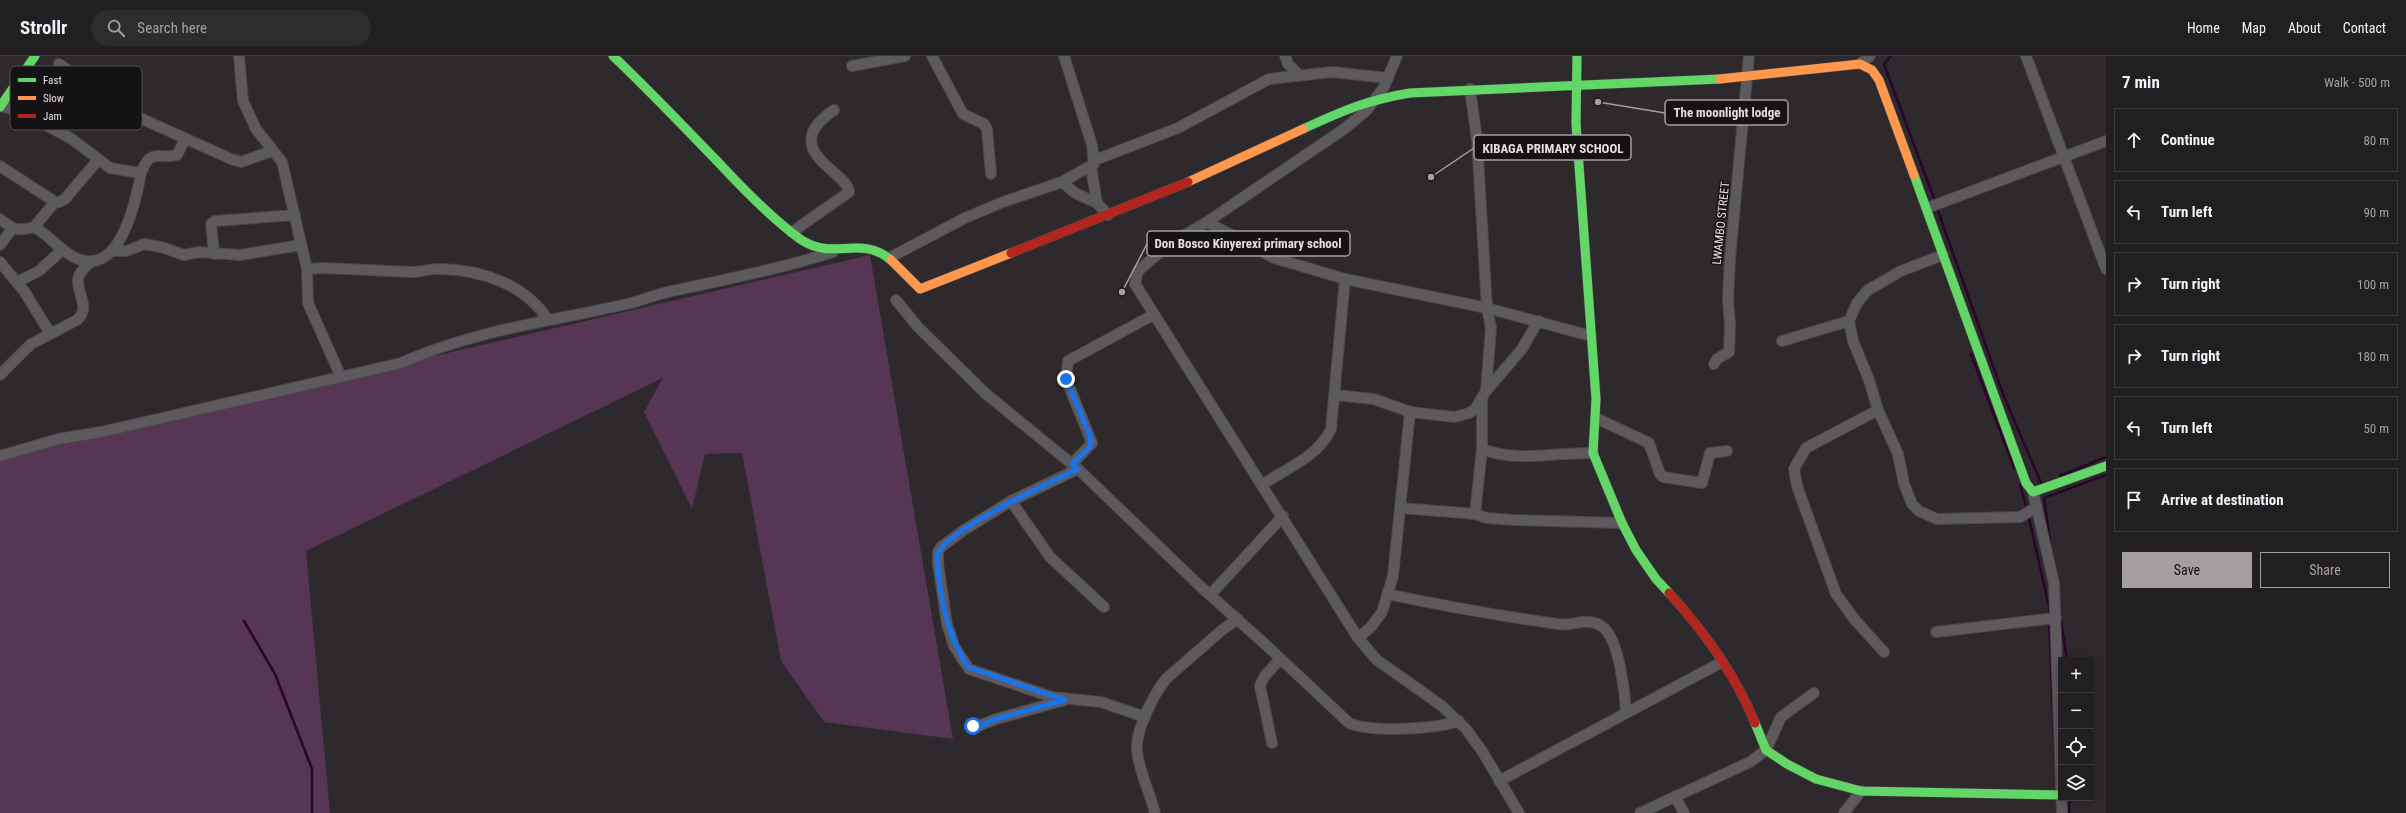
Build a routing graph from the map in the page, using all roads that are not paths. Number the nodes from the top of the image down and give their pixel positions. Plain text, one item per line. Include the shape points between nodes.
1 (35, 56) edge
2 (239, 56) edge
3 (613, 56) edge
4 (905, 56) edge
5 (932, 56) edge
6 (1064, 56) edge
7 (1285, 56) edge
8 (1397, 56) edge
9 (1577, 56) edge
10 (1749, 56) edge
11 (1870, 56) edge
12 (2026, 56) edge
13 (59, 64) dead end
14 (1860, 64) junction
15 (28, 66) edge
16 (62, 66) edge
17 (852, 66) dead end
18 (1299, 75) junction
19 (1748, 77) junction
20 (1388, 78) junction
21 (1575, 87) junction
22 (1470, 89) junction
23 (10, 92) edge
24 (1375, 99) junction
25 (0, 106) edge
26 (10, 108) edge
27 (834, 110) dead end
28 (142, 119) edge
29 (55, 130) edge
30 (185, 139) junction
31 (2106, 141) edge
32 (272, 151) junction
33 (2064, 156) junction
34 (98, 160) junction
35 (1093, 163) junction
36 (0, 166) edge
37 (141, 173) junction
38 (991, 174) dead end
39 (1062, 182) junction
40 (54, 202) junction
41 (1096, 203) junction
42 (1927, 208) junction
43 (295, 215) junction
44 (1108, 215) junction
45 (0, 219) edge
46 (1207, 222) junction
47 (34, 226) junction
48 (12, 229) junction
49 (792, 232) junction
50 (0, 245) edge
51 (301, 245) junction
52 (62, 250) junction
53 (113, 251) junction
54 (833, 252) junction
55 (214, 254) junction
56 (1943, 255) junction
57 (889, 258) junction
58 (0, 262) edge
59 (91, 262) junction
60 (307, 269) junction
61 (2106, 270) edge
62 (1345, 279) junction
63 (17, 282) junction
64 (896, 300) dead end
65 (1487, 308) junction
66 (1153, 315) junction
67 (548, 320) junction
68 (1538, 321) junction
69 (1849, 321) junction
70 (50, 333) junction
71 (1591, 336) junction
72 (1782, 341) dead end
73 (1714, 364) dead end
74 (0, 375) edge
75 (341, 377) junction
76 (1334, 395) junction
77 (1484, 395) junction
78 (1878, 410) junction
79 (1410, 412) junction
80 (1596, 418) junction
81 (1482, 449) junction
82 (1727, 451) dead end
83 (1593, 453) junction
84 (0, 456) edge
85 (2106, 466) edge
86 (1075, 467) junction
87 (1263, 484) junction
88 (2033, 492) junction
89 (1011, 501) junction
90 (2036, 507) junction
91 (1401, 508) junction
92 (1475, 514) junction
93 (1283, 516) junction
94 (1622, 523) junction
95 (1387, 594) junction
96 (1210, 595) junction
97 (1104, 607) dead end
98 (2056, 618) junction
99 (1238, 619) junction
100 (1936, 632) dead end
101 (1358, 638) junction
102 (1884, 652) dead end
103 (1280, 658) junction
104 (1722, 662) junction
105 (1814, 693) dead end
106 (1065, 700) junction
107 (1626, 712) junction
108 (1145, 717) junction
109 (1459, 721) junction
110 (971, 724) dead end
111 (1272, 743) dead end
112 (1766, 750) junction
113 (2060, 765) edge
114 (1499, 781) junction
115 (1860, 791) junction
116 (2058, 795) edge
117 (1675, 796) junction
118 (2061, 801) edge
119 (1155, 813) edge
120 (1519, 813) edge
121 (1640, 813) edge
122 (1684, 813) edge
123 (1844, 813) edge
124 (2062, 813) edge

1 - 15 street
2 - 32 street via 243,101 256,129
3 - 49 street via 750,196
4 - 17 street
5 - 38 street via 963,114 984,124 987,130
6 - 35 street via 1092,145
7 - 18 street via 1288,64
8 - 20 street
9 - 21 street
10 - 19 street
11 - 14 street
12 - 33 street
13 - 16 street
14 - 19 street
14 - 42 street via 1872,70 1879,80
18 - 20 street via 1332,72
18 - 35 street via 1269,79 1178,128
19 - 21 street
19 - 73 street, LWAMBO STREET via 1729,272 1729,352 1717,359
20 - 24 street
21 - 22 street
21 - 71 street
22 - 24 street via 1410,93
22 - 65 street via 1477,140
23 - 25 street
24 - 44 street via 1349,108 1201,176
24 - 46 street via 1367,110 1344,129
25 - 26 street
27 - 49 street via 821,119 814,132 814,149 819,159 845,184 849,192
28 - 30 street
29 - 34 street via 72,139
30 - 32 street via 241,162
30 - 37 street via 177,155 156,154 150,157
31 - 33 street
32 - 43 street via 282,162
33 - 42 street
33 - 61 street
34 - 37 street via 110,168
34 - 40 street via 65,199
35 - 39 street
35 - 41 street
36 - 40 street
37 - 53 street via 130,212
39 - 41 street via 1075,193
39 - 57 street via 965,218
40 - 47 street
41 - 44 street
42 - 56 street
43 - 51 street
43 - 55 street via 215,221 212,224
44 - 57 street via 922,288
45 - 48 street
46 - 62 street via 1274,258
46 - 66 street via 1168,245 1138,270 1135,284
47 - 48 street via 20,230
47 - 52 street
48 - 50 street
49 - 54 street via 810,245
51 - 55 street via 240,255
51 - 60 street
52 - 59 street via 76,258
52 - 63 street via 39,270
53 - 55 street via 127,251 144,244 184,255 200,252
53 - 59 street via 102,260
54 - 57 street via 871,248
54 - 67 street via 759,273
56 - 69 street via 1901,270 1868,290 1857,303
56 - 88 street via 2026,483
58 - 63 street
59 - 70 street via 78,279 83,315
60 - 67 street via 412,272 434,269 464,270 488,275 518,290 543,312
60 - 75 street via 308,303
62 - 65 street
62 - 76 street
63 - 70 street
64 - 86 street via 918,327 985,393
65 - 68 street
65 - 77 street via 1491,328
66 - 86 street via 1068,361 1066,379 1092,443
66 - 87 street
67 - 75 street via 440,346 401,363
68 - 71 street
68 - 77 street via 1522,349
69 - 72 street
69 - 78 street via 1853,341
70 - 74 street via 28,346
71 - 80 street
75 - 84 street via 101,432 58,439
76 - 79 street via 1374,399
76 - 87 street via 1331,429 1326,440 1307,457
77 - 79 street via 1475,409 1462,416
77 - 81 street
78 - 90 street via 1898,454 1904,484 1912,504 1920,512 1937,519 2020,517
78 - 102 street via 1806,448 1794,468 1797,486 1836,594
79 - 91 street
80 - 82 street via 1649,443 1663,477 1702,483 1710,453
80 - 83 street
81 - 83 street via 1501,456
81 - 92 street
83 - 94 street
85 - 88 street
86 - 89 street
86 - 96 street
87 - 93 street
88 - 90 street
89 - 97 street via 1050,557
89 - 106 street via 946,542 939,550 938,564 947,624 954,646 970,669
90 - 98 street via 2054,583
91 - 92 street
91 - 95 street via 1393,576
92 - 94 street via 1487,518 1514,520
93 - 96 street
93 - 101 street
94 - 104 street via 1636,550 1656,579 1692,618
95 - 101 street via 1382,612 1371,627
95 - 107 street via 1561,625 1592,621 1605,628 1609,636 1624,684
96 - 99 street
98 - 100 street
98 - 113 street
99 - 103 street
99 - 108 street via 1167,678 1159,687
101 - 109 street via 1377,660
103 - 109 street via 1353,725 1442,727
103 - 111 street via 1260,686
104 - 107 street
104 - 112 street via 1747,704
105 - 112 street via 1781,717
106 - 108 street via 1084,699 1101,702
106 - 110 street via 976,727
107 - 114 street via 1574,743
108 - 119 street via 1137,750
109 - 114 street via 1482,751
112 - 115 street via 1816,778
112 - 117 street via 1739,768
114 - 120 street
115 - 116 street
115 - 123 street
117 - 121 street
117 - 122 street
118 - 124 street

